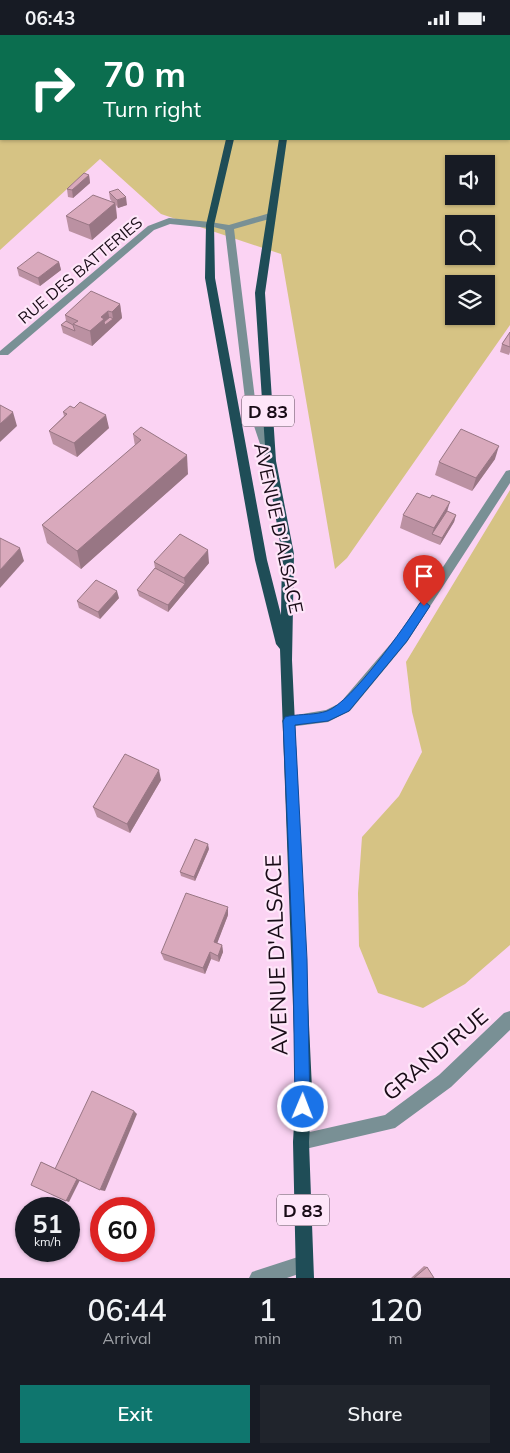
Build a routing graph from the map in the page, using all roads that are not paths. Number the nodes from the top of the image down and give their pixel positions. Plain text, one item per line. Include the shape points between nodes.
1 (230, 140) edge
2 (283, 140) edge
3 (289, 140) edge
4 (278, 162) junction
5 (270, 217) junction
6 (210, 225) junction
7 (229, 229) junction
8 (4, 353) dead end
9 (271, 461) junction
10 (510, 474) edge
11 (286, 660) junction
12 (289, 721) junction
13 (510, 1019) edge
14 (301, 1142) junction
15 (305, 1271) edge
16 (258, 1278) edge

1 - 6 main road, D 83
2 - 4 main road, D 83
3 - 4 main road
4 - 5 main road, AVENUE D'ALSACE / D 83
5 - 7 street
5 - 9 main road, AVENUE D'ALSACE / D 83 via 260,293
6 - 7 street, RUE DES BATTERIES
6 - 8 street, RUE DES BATTERIES via 169,221 150,228
6 - 11 main road, AVENUE D'ALSACE / D 83 via 210,278 261,560
7 - 9 street via 250,399
9 - 11 main road, AVENUE D'ALSACE / D 83 via 288,554
10 - 12 street via 403,638 345,707 328,716
11 - 12 main road, AVENUE D'ALSACE / D 83
12 - 14 main road, AVENUE D'ALSACE / D 83 via 304,1089
13 - 14 street, GRAND'RUE via 444,1081 389,1122
14 - 15 main road, AVENUE D'ALSACE / D 83
15 - 16 street

